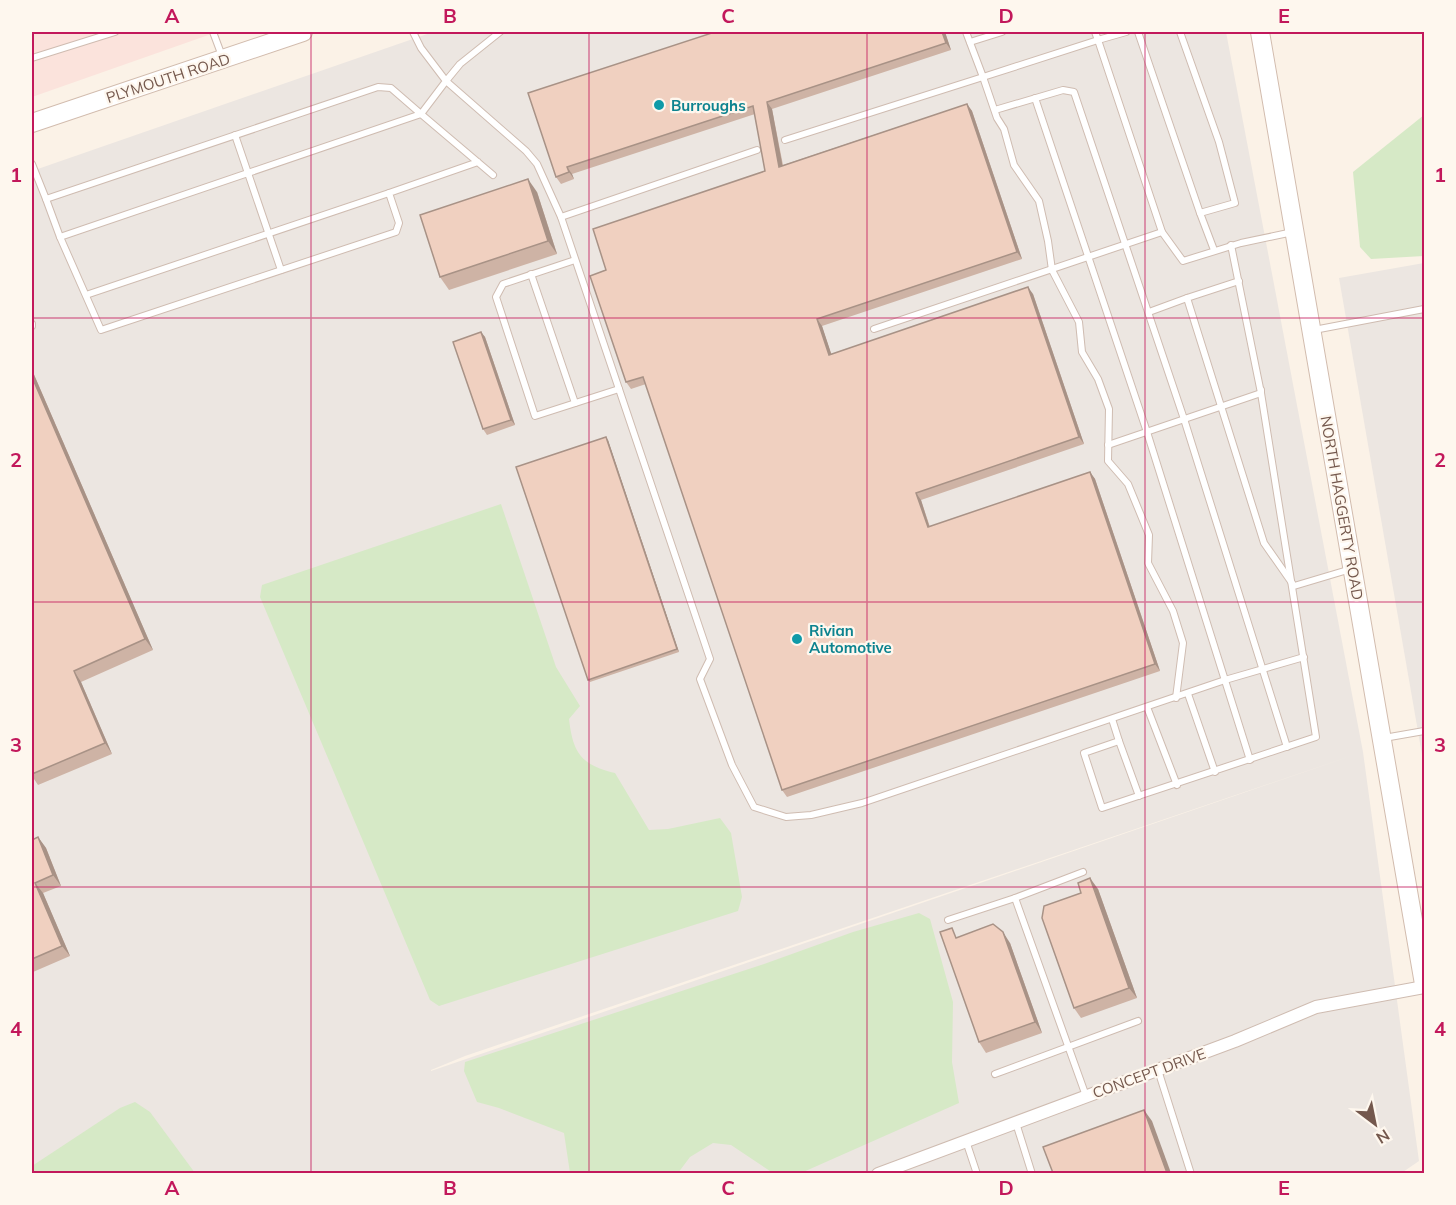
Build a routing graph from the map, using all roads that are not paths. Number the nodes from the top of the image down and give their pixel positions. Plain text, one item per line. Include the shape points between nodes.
1 (116, 32) edge
2 (213, 32) edge
3 (303, 32) edge
4 (413, 32) edge
5 (500, 32) edge
6 (966, 32) edge
7 (1002, 32) edge
8 (1095, 32) edge
9 (1126, 32) edge
10 (1138, 32) edge
11 (1180, 32) edge
12 (1260, 32) edge
13 (1098, 40) junction
14 (970, 42) junction
15 (32, 58) edge
16 (223, 59) junction
17 (983, 77) junction
18 (446, 81) junction
19 (1035, 98) junction
20 (994, 110) junction
21 (421, 114) junction
22 (32, 123) edge
23 (235, 135) junction
24 (785, 140) dead end
25 (757, 150) edge
26 (478, 162) junction
27 (32, 164) edge
28 (248, 173) junction
29 (493, 175) dead end
30 (389, 194) junction
31 (46, 199) junction
32 (1200, 213) junction
33 (561, 217) junction
34 (1162, 232) junction
35 (1293, 232) junction
36 (269, 234) junction
37 (60, 237) junction
38 (1126, 244) junction
39 (1231, 245) junction
40 (1214, 250) junction
41 (1088, 257) junction
42 (575, 260) junction
43 (281, 270) junction
44 (1052, 270) junction
45 (531, 274) junction
46 (1239, 281) junction
47 (86, 295) junction
48 (1187, 298) junction
49 (1149, 312) junction
50 (1424, 312) edge
51 (874, 330) dead end
52 (1311, 330) junction
53 (619, 389) junction
54 (1261, 393) junction
55 (575, 403) junction
56 (1221, 406) junction
57 (1184, 419) junction
58 (1147, 432) junction
59 (1108, 445) junction
60 (1353, 568) junction
61 (1294, 586) junction
62 (1304, 657) junction
63 (1263, 668) junction
64 (1225, 680) junction
65 (1188, 694) junction
66 (1176, 698) junction
67 (1147, 707) junction
68 (1112, 719) junction
69 (1425, 731) edge
70 (1382, 738) junction
71 (1119, 741) junction
72 (1287, 747) junction
73 (1250, 760) junction
74 (1215, 772) junction
75 (1177, 785) junction
76 (1139, 796) junction
77 (1083, 872) dead end
78 (1015, 898) junction
79 (948, 920) dead end
80 (1425, 986) edge
81 (1138, 1021) dead end
82 (1070, 1047) junction
83 (1158, 1070) junction
84 (995, 1074) dead end
85 (1086, 1096) junction
86 (1016, 1123) junction
87 (965, 1141) junction
88 (878, 1173) edge
89 (977, 1173) edge
90 (1032, 1173) edge
91 (1191, 1173) edge

1 - 15 lane
2 - 16 lane
3 - 16 street, PLYMOUTH ROAD
4 - 18 lane
5 - 18 lane via 460,64
6 - 14 lane
7 - 14 lane
8 - 13 lane
9 - 13 lane
10 - 32 lane
11 - 32 lane via 1219,142 1235,203
12 - 35 street, NORTH HAGGERTY ROAD
13 - 17 lane
13 - 34 lane
14 - 17 lane
16 - 22 street, PLYMOUTH ROAD
17 - 20 lane
17 - 24 lane
18 - 21 lane
18 - 33 lane via 537,164
19 - 20 lane
19 - 38 lane via 1063,90 1074,93
19 - 41 lane
20 - 44 lane via 1014,165 1039,201
21 - 23 lane via 391,88 378,87
21 - 26 lane
21 - 28 lane
23 - 28 lane
23 - 31 lane
25 - 33 lane
26 - 29 lane
26 - 30 lane
27 - 31 lane
28 - 36 lane
28 - 37 lane
30 - 36 lane
30 - 43 lane via 399,222 396,232
31 - 37 lane
32 - 40 lane
33 - 42 lane
34 - 38 lane
34 - 40 lane via 1183,261
35 - 39 lane
35 - 52 street, NORTH HAGGERTY ROAD
36 - 43 lane
36 - 47 lane
37 - 47 lane
38 - 41 lane
38 - 49 lane
39 - 40 lane
39 - 46 lane
41 - 44 lane
41 - 58 lane
42 - 45 lane
42 - 53 lane
43 - 47 lane via 101,330
44 - 51 lane
44 - 59 lane via 1079,322 1082,352 1109,410
45 - 55 lane
45 - 55 lane via 503,284 496,297 535,416
46 - 48 lane
46 - 54 lane
48 - 49 lane
48 - 56 lane
49 - 57 lane
50 - 52 lane
52 - 60 street, NORTH HAGGERTY ROAD
53 - 55 lane
53 - 68 lane via 710,659 700,679 732,765 754,807 786,817 862,803
54 - 56 lane
54 - 61 lane
56 - 57 lane
56 - 61 lane via 1264,543
57 - 58 lane
57 - 63 lane
58 - 59 lane
58 - 64 lane
59 - 66 lane via 1108,461 1128,484 1149,535 1148,563 1173,610 1183,643
60 - 61 lane
60 - 70 street, NORTH HAGGERTY ROAD
61 - 62 lane
62 - 63 lane
62 - 72 lane via 1316,737
63 - 64 lane
63 - 72 lane
64 - 65 lane
64 - 73 lane
65 - 66 lane
65 - 74 lane
66 - 67 lane
67 - 68 lane
67 - 75 lane
68 - 71 lane
69 - 70 lane
70 - 80 street, NORTH HAGGERTY ROAD
71 - 76 lane
71 - 76 lane via 1084,753 1102,808
72 - 73 lane
73 - 74 lane
74 - 75 lane
75 - 76 lane
77 - 78 lane
78 - 79 lane
78 - 82 lane
80 - 83 street, CONCEPT DRIVE via 1316,1007
81 - 82 lane
82 - 84 lane
82 - 85 lane
83 - 85 street, CONCEPT DRIVE
83 - 91 lane
85 - 86 street, CONCEPT DRIVE
86 - 87 street, CONCEPT DRIVE
86 - 90 lane
87 - 88 street, CONCEPT DRIVE
87 - 89 lane

